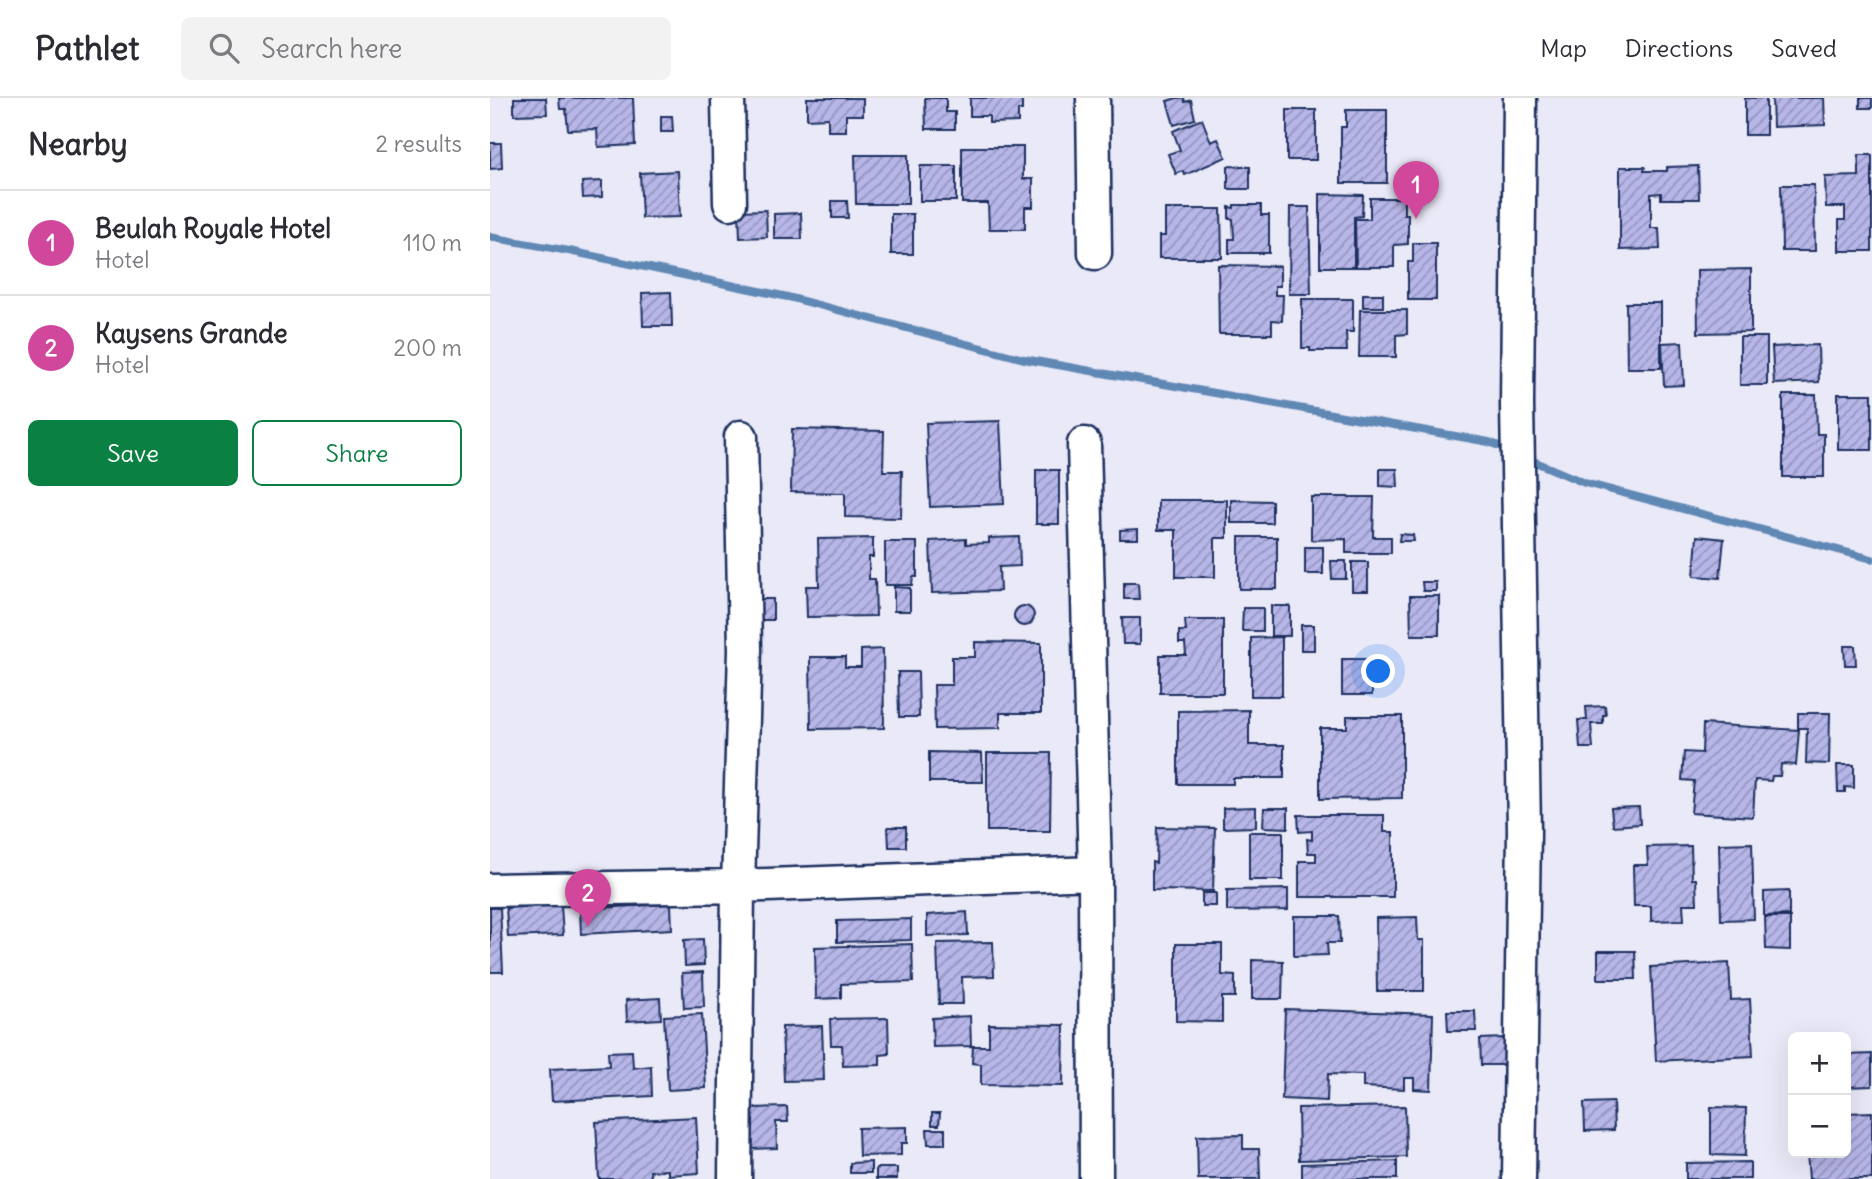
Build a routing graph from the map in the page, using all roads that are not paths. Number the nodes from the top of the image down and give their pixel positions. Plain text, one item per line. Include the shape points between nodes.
1 (728, 98) edge
2 (1093, 98) edge
3 (1520, 98) edge
4 (730, 203) dead end
5 (1095, 253) dead end
6 (741, 437) dead end
7 (1084, 444) dead end
8 (1095, 873) junction
9 (738, 886) junction
10 (490, 890) edge
11 (735, 1179) edge
12 (1096, 1179) edge
13 (1519, 1179) edge

1 - 4 street
2 - 5 street
3 - 13 street via 1517,404 1524,830
6 - 9 street via 745,650
7 - 8 street
8 - 9 street
8 - 12 street
9 - 10 street
9 - 11 street

